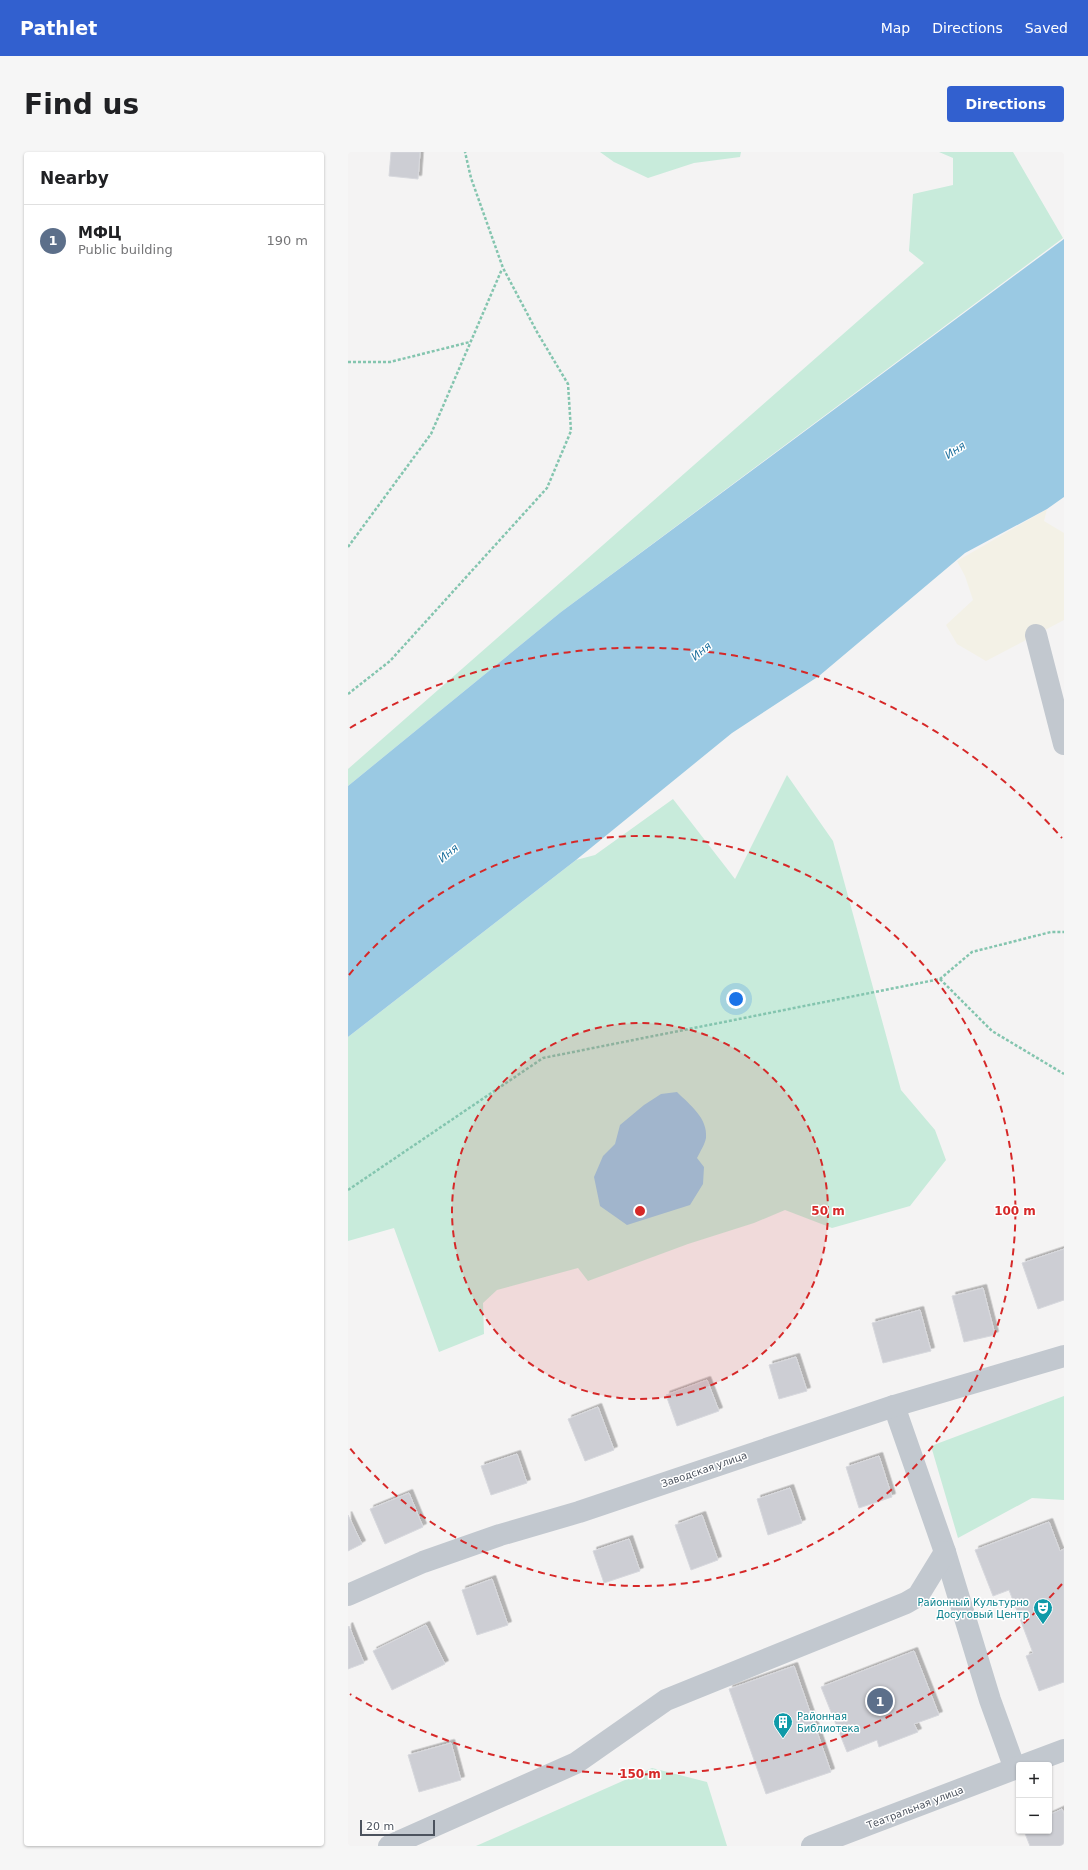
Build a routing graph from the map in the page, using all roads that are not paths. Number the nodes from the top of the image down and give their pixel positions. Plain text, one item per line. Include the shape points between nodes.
1 (1036, 635) dead end
2 (1064, 744) edge
3 (1064, 1356) edge
4 (894, 1406) junction
5 (945, 1552) junction
6 (348, 1595) edge
7 (1064, 1750) edge
8 (1017, 1762) edge
9 (1032, 1762) edge
10 (1016, 1768) edge
11 (389, 1846) edge
12 (812, 1846) edge

1 - 2 street
3 - 4 street, Заводская улица
4 - 5 street
4 - 6 street, Заводская улица via 579,1512 500,1535 423,1562
5 - 8 street via 990,1700
5 - 11 street via 918,1596 906,1603 666,1700 576,1763
7 - 9 street, Театральная улица
10 - 12 street, Театральная улица

